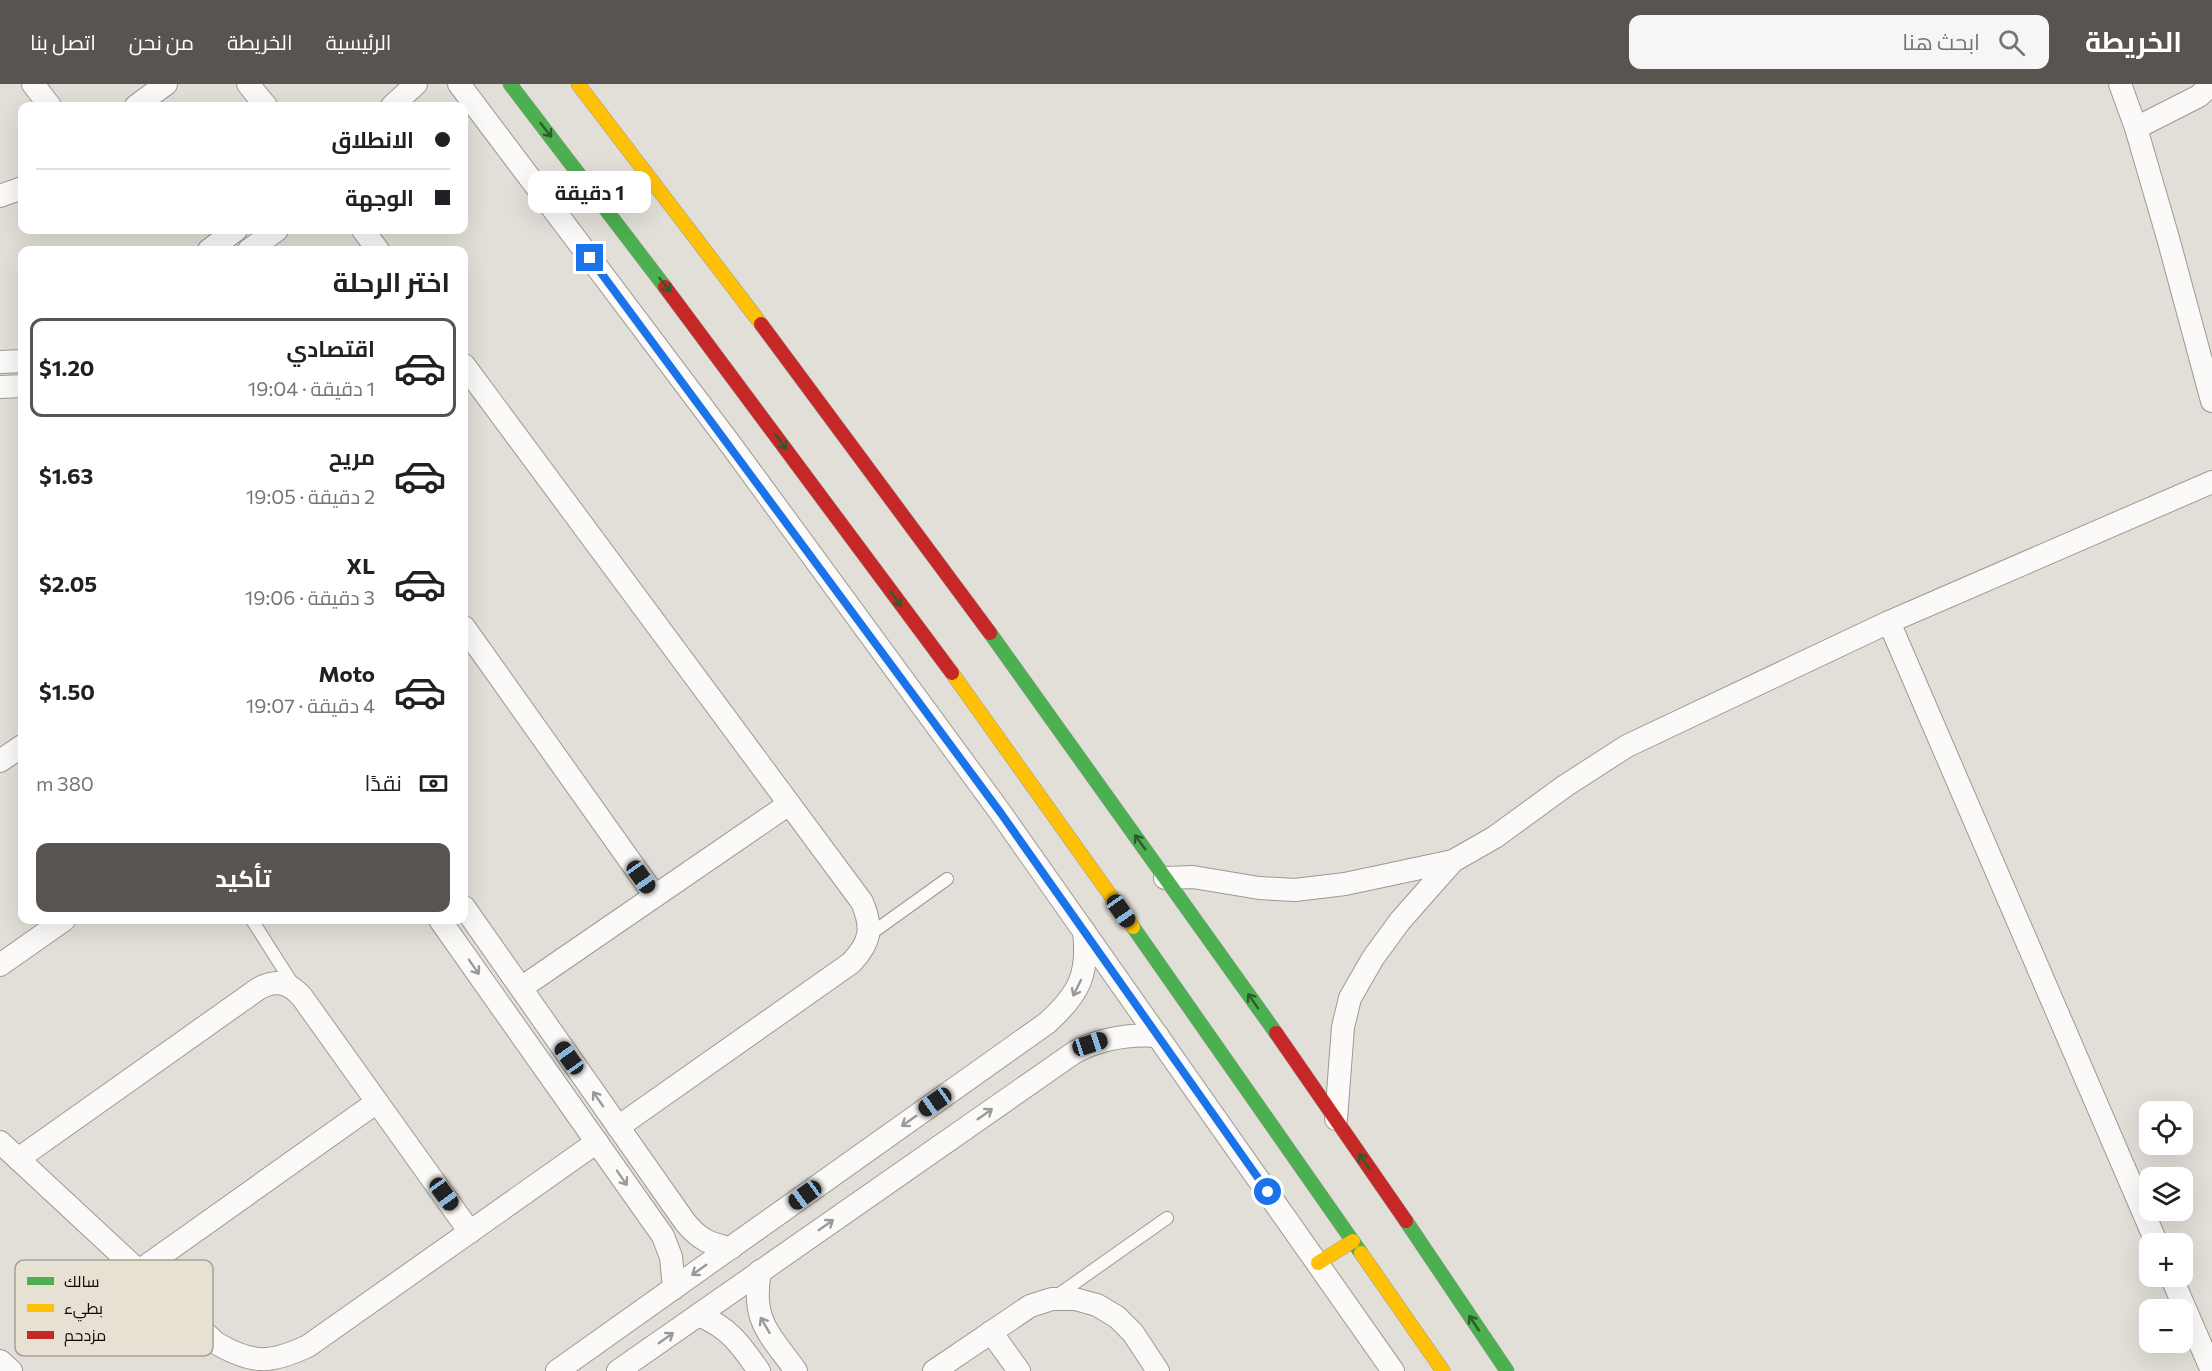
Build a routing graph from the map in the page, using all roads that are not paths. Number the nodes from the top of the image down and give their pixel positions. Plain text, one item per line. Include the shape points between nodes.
1 (33, 84) edge
2 (166, 84) edge
3 (248, 84) edge
4 (416, 84) edge
5 (459, 84) edge
6 (510, 84) edge
7 (578, 84) edge
8 (2120, 84) edge
9 (2212, 84) edge
10 (47, 102) edge
11 (141, 102) edge
12 (263, 102) edge
13 (399, 102) edge
14 (471, 107) edge
15 (2136, 128) junction
16 (18, 189) edge
17 (0, 196) edge
18 (231, 234) edge
19 (271, 234) edge
20 (214, 246) edge
21 (255, 246) edge
22 (18, 361) edge
23 (0, 362) edge
24 (468, 370) edge
25 (18, 386) edge
26 (0, 387) edge
27 (2212, 401) edge
28 (2212, 482) edge
29 (1889, 621) junction
30 (468, 633) edge
31 (18, 749) edge
32 (0, 761) edge
33 (789, 804) junction
34 (1453, 861) junction
35 (1165, 878) junction
36 (947, 879) dead end
37 (655, 896) junction
38 (468, 913) edge
39 (58, 924) edge
40 (255, 924) edge
41 (443, 924) edge
42 (1084, 931) junction
43 (869, 935) junction
44 (0, 965) edge
45 (520, 988) junction
46 (296, 989) junction
47 (1158, 1036) junction
48 (377, 1102) junction
49 (1336, 1119) junction
50 (618, 1127) junction
51 (0, 1142) edge
52 (597, 1142) junction
53 (18, 1159) junction
54 (1167, 1218) dead end
55 (685, 1222) junction
56 (470, 1232) junction
57 (2152, 1233) edge
58 (663, 1236) junction
59 (1353, 1241) junction
60 (731, 1248) junction
61 (127, 1260) edge
62 (154, 1260) edge
63 (1318, 1263) junction
64 (760, 1271) junction
65 (2176, 1287) edge
66 (674, 1288) junction
67 (1052, 1299) junction
68 (699, 1315) junction
69 (991, 1332) junction
70 (213, 1340) edge
71 (0, 1361) edge
72 (277, 1364) edge
73 (11, 1371) edge
74 (556, 1371) edge
75 (618, 1371) edge
76 (759, 1371) edge
77 (796, 1371) edge
78 (934, 1371) edge
79 (1019, 1371) edge
80 (1158, 1371) edge
81 (1394, 1371) edge
82 (1443, 1371) edge
83 (1507, 1371) edge
84 (2212, 1371) edge

1 - 10 street
2 - 11 street
3 - 12 street
4 - 13 street
5 - 14 street
6 -> 59 street via 695,325 1019,766
35 -> 7 street via 735,289
8 - 15 street
9 - 15 street via 2199,96
14 - 42 street via 731,446
15 - 27 street
16 - 17 street
18 - 20 street
19 - 21 street
22 - 23 street
24 - 33 street
25 - 26 street
28 - 29 street
29 - 34 street via 1627,746 1495,837
29 - 57 street
30 - 37 street
31 - 32 street
33 - 37 street
33 - 43 street via 862,902 869,918
34 - 35 street via 1345,884 1295,890 1193,877
34 - 49 street via 1400,921 1350,998 1343,1027
49 -> 35 street
36 - 43 lane
37 - 45 street
38 - 45 street
39 - 44 street
40 - 46 lane
41 -> 52 street
42 - 47 street
42 -> 60 street via 1086,950 1078,988 1068,1004 1047,1023
43 - 50 street via 863,950 851,963
50 -> 45 street
46 - 48 street
46 - 53 street via 277,982 258,989
47 - 63 street
64 -> 47 street via 1075,1052 1107,1039
48 - 56 street
48 - 62 street
83 -> 49 street
50 - 55 street
51 - 53 street
52 - 56 street
52 -> 58 street
53 - 61 street
54 - 67 lane
55 - 58 street
55 - 60 street via 700,1238
56 - 72 street
58 - 66 street via 671,1257
59 - 63 street
59 - 82 street
60 -> 66 street
63 - 81 street
64 - 68 street
77 -> 64 street via 760,1317 756,1303
65 - 84 street
66 - 74 street
67 - 69 street via 1030,1306
67 - 80 street via 1075,1299 1097,1305 1117,1317 1133,1333
75 -> 68 street
68 - 76 street via 725,1328
69 - 78 street
69 - 79 street
70 - 72 street via 237,1355
71 - 73 street

